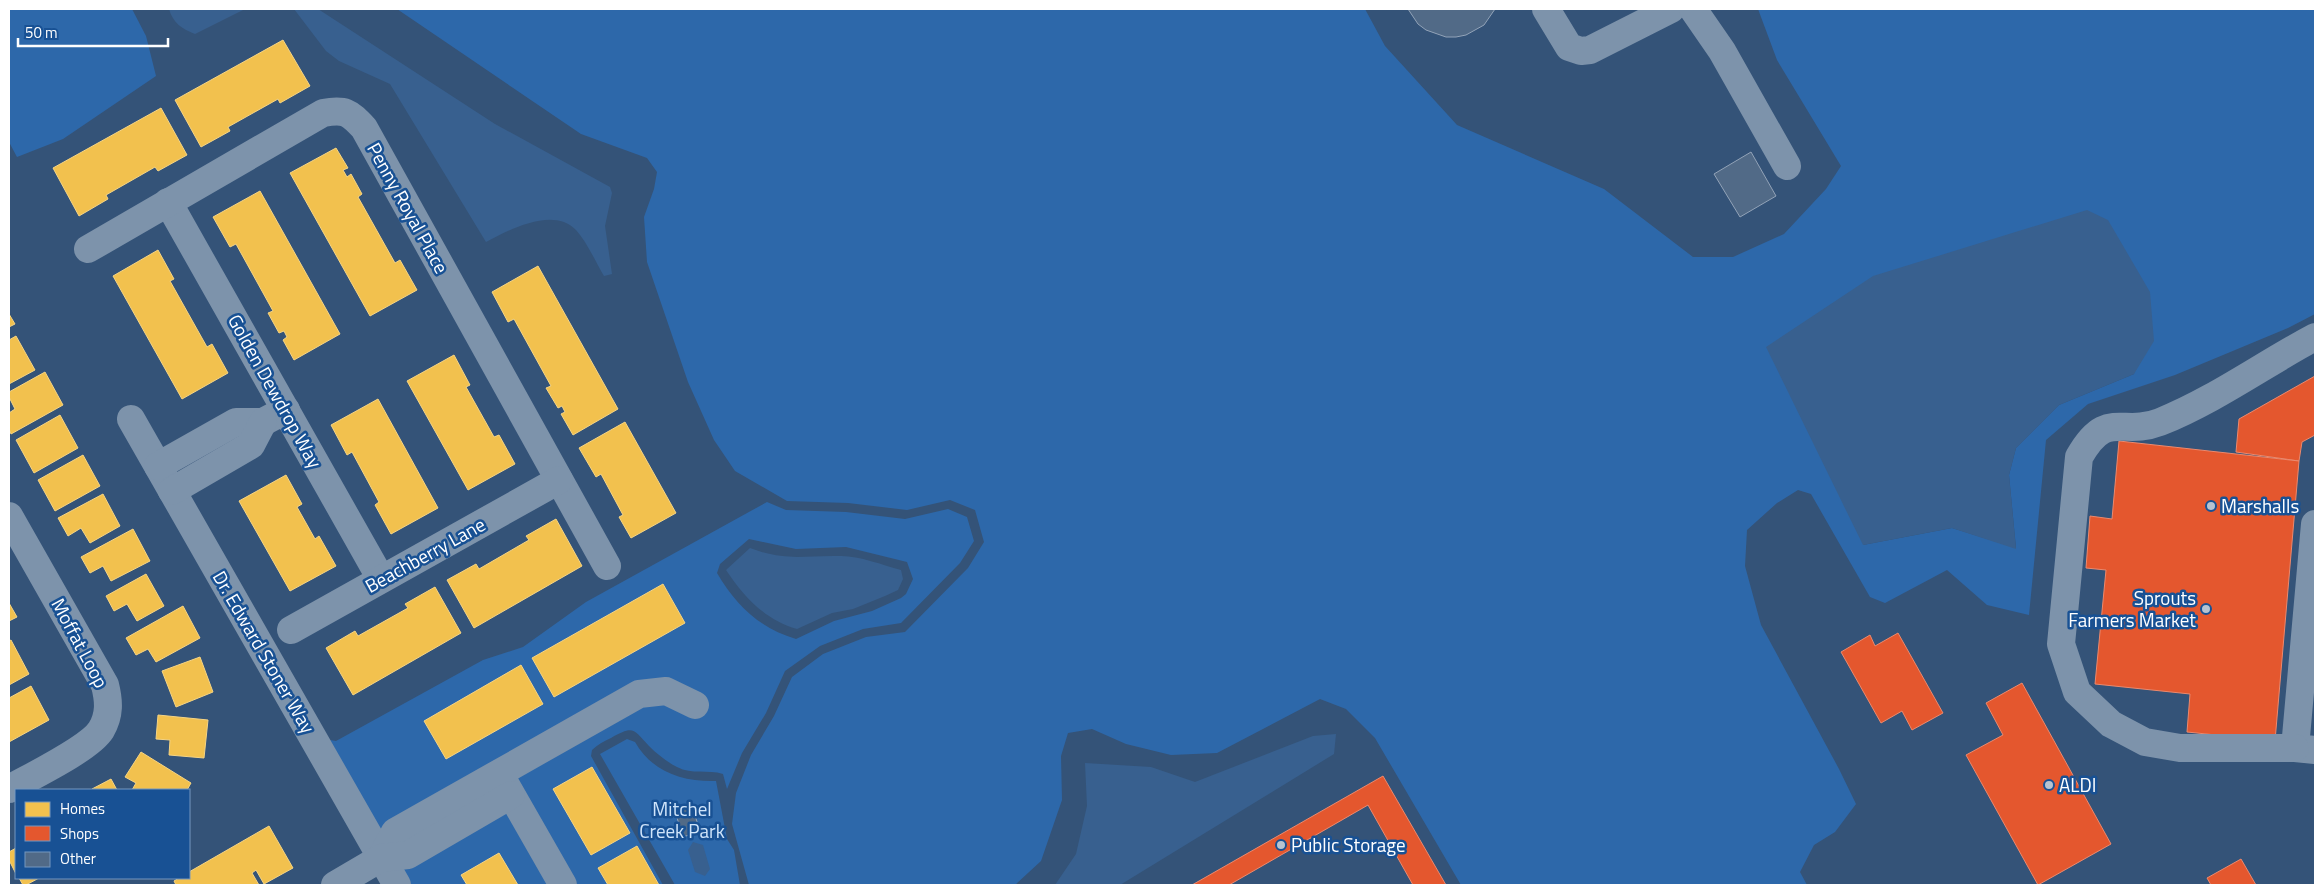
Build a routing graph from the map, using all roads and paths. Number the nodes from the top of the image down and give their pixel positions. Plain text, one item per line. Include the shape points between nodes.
1 (1546, 9) edge
2 (1671, 9) edge
3 (1694, 9) edge
4 (1787, 166) dead end
5 (168, 202) junction
6 (88, 249) dead end
7 (2315, 337) edge
8 (274, 416) junction
9 (131, 419) dead end
10 (216, 434) junction
11 (229, 458) junction
12 (158, 466) junction
13 (559, 480) junction
14 (172, 491) junction
15 (9, 516) edge
16 (2315, 524) edge
17 (607, 566) dead end
18 (381, 579) junction
19 (291, 630) dead end
20 (695, 705) dead end
21 (2305, 749) edge
22 (505, 784) junction
23 (9, 789) edge
24 (381, 858) junction
25 (336, 885) edge
26 (396, 885) edge
27 (563, 885) edge

1 - 2 street via 1569,48 1581,51 1590,50
3 - 4 street via 1722,51
5 - 6 street, Penny Royal Place
5 - 8 street, Golden Dewdrop Way
5 - 13 street, Penny Royal Place via 323,113 339,110 352,115 364,128
7 - 21 street via 2159,423 2106,427 2089,439 2079,457 2061,644 2077,692 2111,724 2145,742 2180,748
8 - 10 street via 236,422
8 - 11 street via 251,445
8 - 18 street, Golden Dewdrop Way
9 - 12 street, Dr. Edward Stoner Way
10 - 11 street
10 - 12 street
11 - 14 street
12 - 14 street, Dr. Edward Stoner Way
13 - 17 street, Penny Royal Place
13 - 18 street, Beachberry Lane
14 - 24 street, Dr. Edward Stoner Way
15 - 23 street, Moffat Loop via 105,685 110,706 101,730 90,743
16 - 21 street
18 - 19 street, Beachberry Lane
20 - 22 street via 666,690 639,694
22 - 24 street via 443,819 408,854
22 - 27 street
24 - 25 street
24 - 26 street, Dr. Edward Stoner Way

